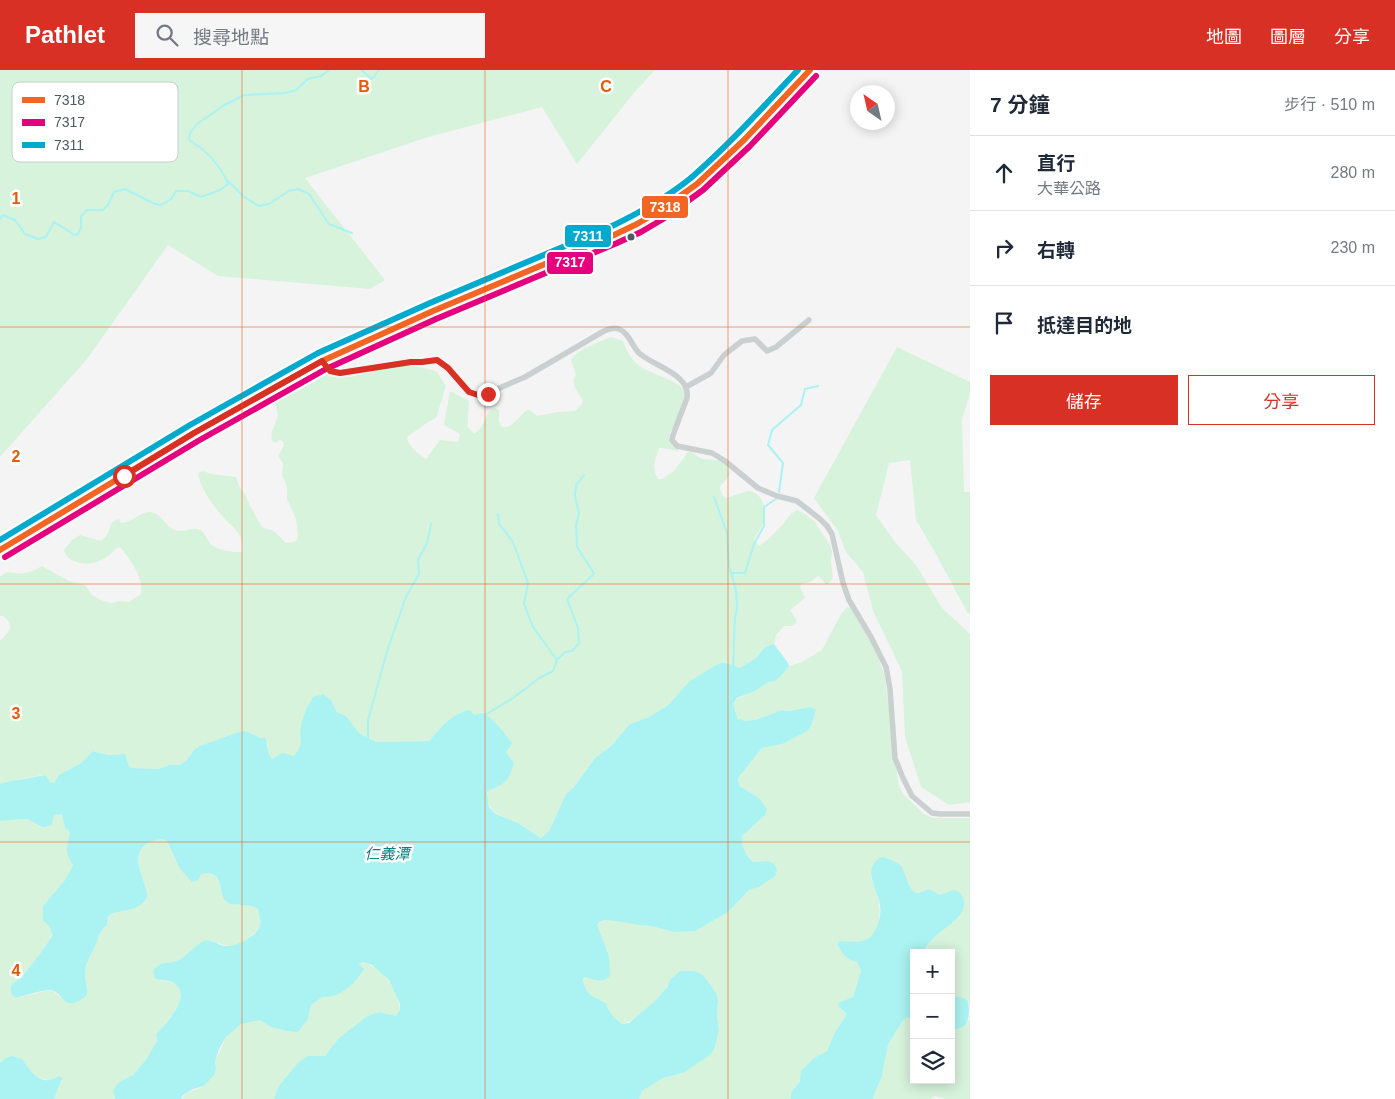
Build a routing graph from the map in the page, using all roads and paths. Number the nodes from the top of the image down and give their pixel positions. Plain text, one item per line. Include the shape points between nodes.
1 (810, 70) edge
2 (809, 320) dead end
3 (322, 361) junction
4 (686, 387) junction
5 (0, 550) edge
6 (970, 814) edge

1 - 3 main road via 697,184 659,211 614,235
2 - 4 street via 767,351 755,339 742,341 724,355 711,373
3 - 4 street via 330,371 340,373 437,360 469,392 481,396 525,377 604,330 618,328 638,352 681,379
3 - 5 main road via 194,433
4 - 6 street via 687,398 672,440 677,446 712,453 758,488 797,501 827,526 832,534 848,600 886,667 895,758 903,778 912,796 932,813

